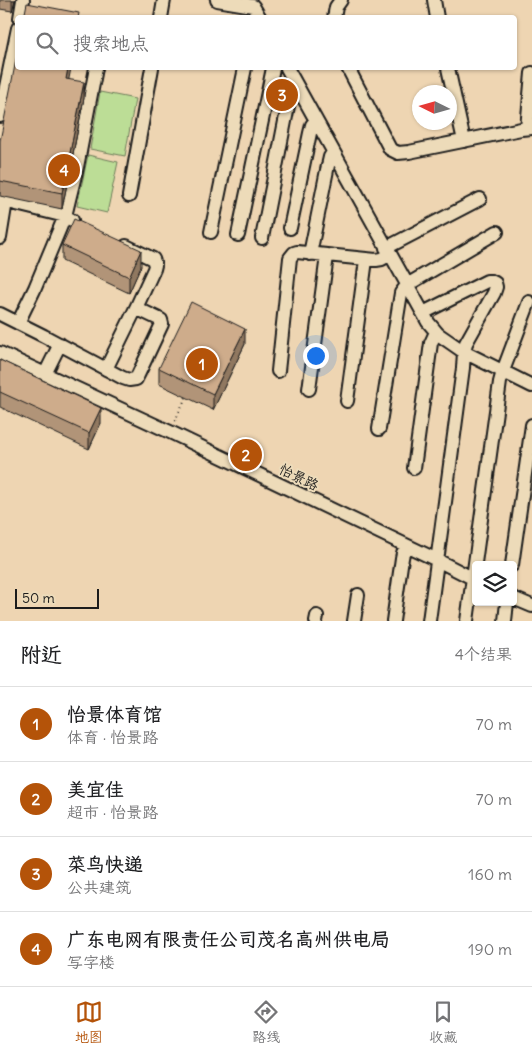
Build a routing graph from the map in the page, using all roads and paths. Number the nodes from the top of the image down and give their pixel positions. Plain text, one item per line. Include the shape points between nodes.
1 (164, 0) edge
2 (217, 0) edge
3 (341, 0) edge
4 (434, 0) edge
5 (21, 8) edge
6 (35, 9) edge
7 (257, 11) edge
8 (162, 15) edge
9 (335, 15) edge
10 (436, 15) edge
11 (15, 43) edge
12 (96, 70) edge
13 (152, 70) edge
14 (245, 70) edge
15 (273, 70) edge
16 (288, 70) edge
17 (349, 70) edge
18 (448, 70) edge
19 (532, 73) edge
20 (296, 84) junction
21 (0, 116) edge
22 (316, 120) junction
23 (529, 128) edge
24 (464, 141) junction
25 (333, 152) junction
26 (129, 196) dead end
27 (480, 199) dead end
28 (3, 201) edge
29 (65, 216) junction
30 (82, 224) edge
31 (290, 228) dead end
32 (211, 232) dead end
33 (498, 232) dead end
34 (238, 235) dead end
35 (0, 238) edge
36 (262, 238) dead end
37 (115, 240) edge
38 (388, 251) junction
39 (310, 254) junction
40 (327, 256) junction
41 (366, 260) junction
42 (407, 284) junction
43 (529, 302) dead end
44 (136, 308) junction
45 (423, 313) junction
46 (0, 314) edge
47 (18, 323) junction
48 (436, 332) junction
49 (60, 344) junction
50 (464, 352) junction
51 (0, 353) edge
52 (106, 369) junction
53 (278, 370) dead end
54 (502, 371) junction
55 (45, 374) junction
56 (532, 386) edge
57 (309, 389) dead end
58 (186, 397) dead end
59 (347, 402) dead end
60 (532, 425) edge
61 (379, 429) dead end
62 (170, 432) junction
63 (414, 468) dead end
64 (407, 546) junction
65 (437, 560) junction
66 (476, 561) edge
67 (513, 561) edge
68 (472, 579) edge
69 (472, 592) edge
70 (358, 595) dead end
71 (517, 600) edge
72 (506, 606) edge
73 (532, 606) edge
74 (354, 621) edge
75 (393, 621) edge
76 (429, 621) edge
77 (467, 621) edge
78 (504, 621) edge

1 - 8 street
2 - 7 street
3 - 9 street
4 - 10 street
5 - 6 street
11 - 21 street
12 - 29 street
13 - 26 street
14 - 32 street
15 - 34 street
16 - 20 street
17 - 24 street via 392,151 409,152
18 - 24 street
19 - 23 street
20 - 22 street
20 - 36 street
22 - 25 street
22 - 31 street via 310,133
23 - 24 street
25 - 38 street
25 - 39 street
27 - 38 street
28 - 29 street
28 - 35 street
29 - 30 street
29 - 47 street
33 - 42 street
37 - 44 street via 155,262
38 - 41 street via 382,259
38 - 42 street
39 - 40 street
39 - 53 street via 297,252 290,258
40 - 41 street
40 - 57 street
41 - 59 street
42 - 45 street
42 - 61 street via 399,301
43 - 54 street
44 - 52 street
44 - 52 street via 161,320 162,324 138,375 136,379 129,380
45 - 48 street
45 - 50 street via 487,282 495,283 495,290
46 - 47 street
47 - 49 street
48 - 50 street
48 - 63 street via 431,344
49 - 52 street
49 - 55 street
50 - 54 street
50 - 65 street
51 - 55 street, 怡景路
54 - 56 street
54 - 66 street
55 - 62 street, 怡景路
58 - 62 path
60 - 67 street
62 - 64 street, 怡景路
64 - 65 street, 怡景路
64 - 75 street via 403,552
65 - 68 street, 怡景路
65 - 76 street
69 - 77 street
70 - 74 street
71 - 73 street
72 - 78 street

